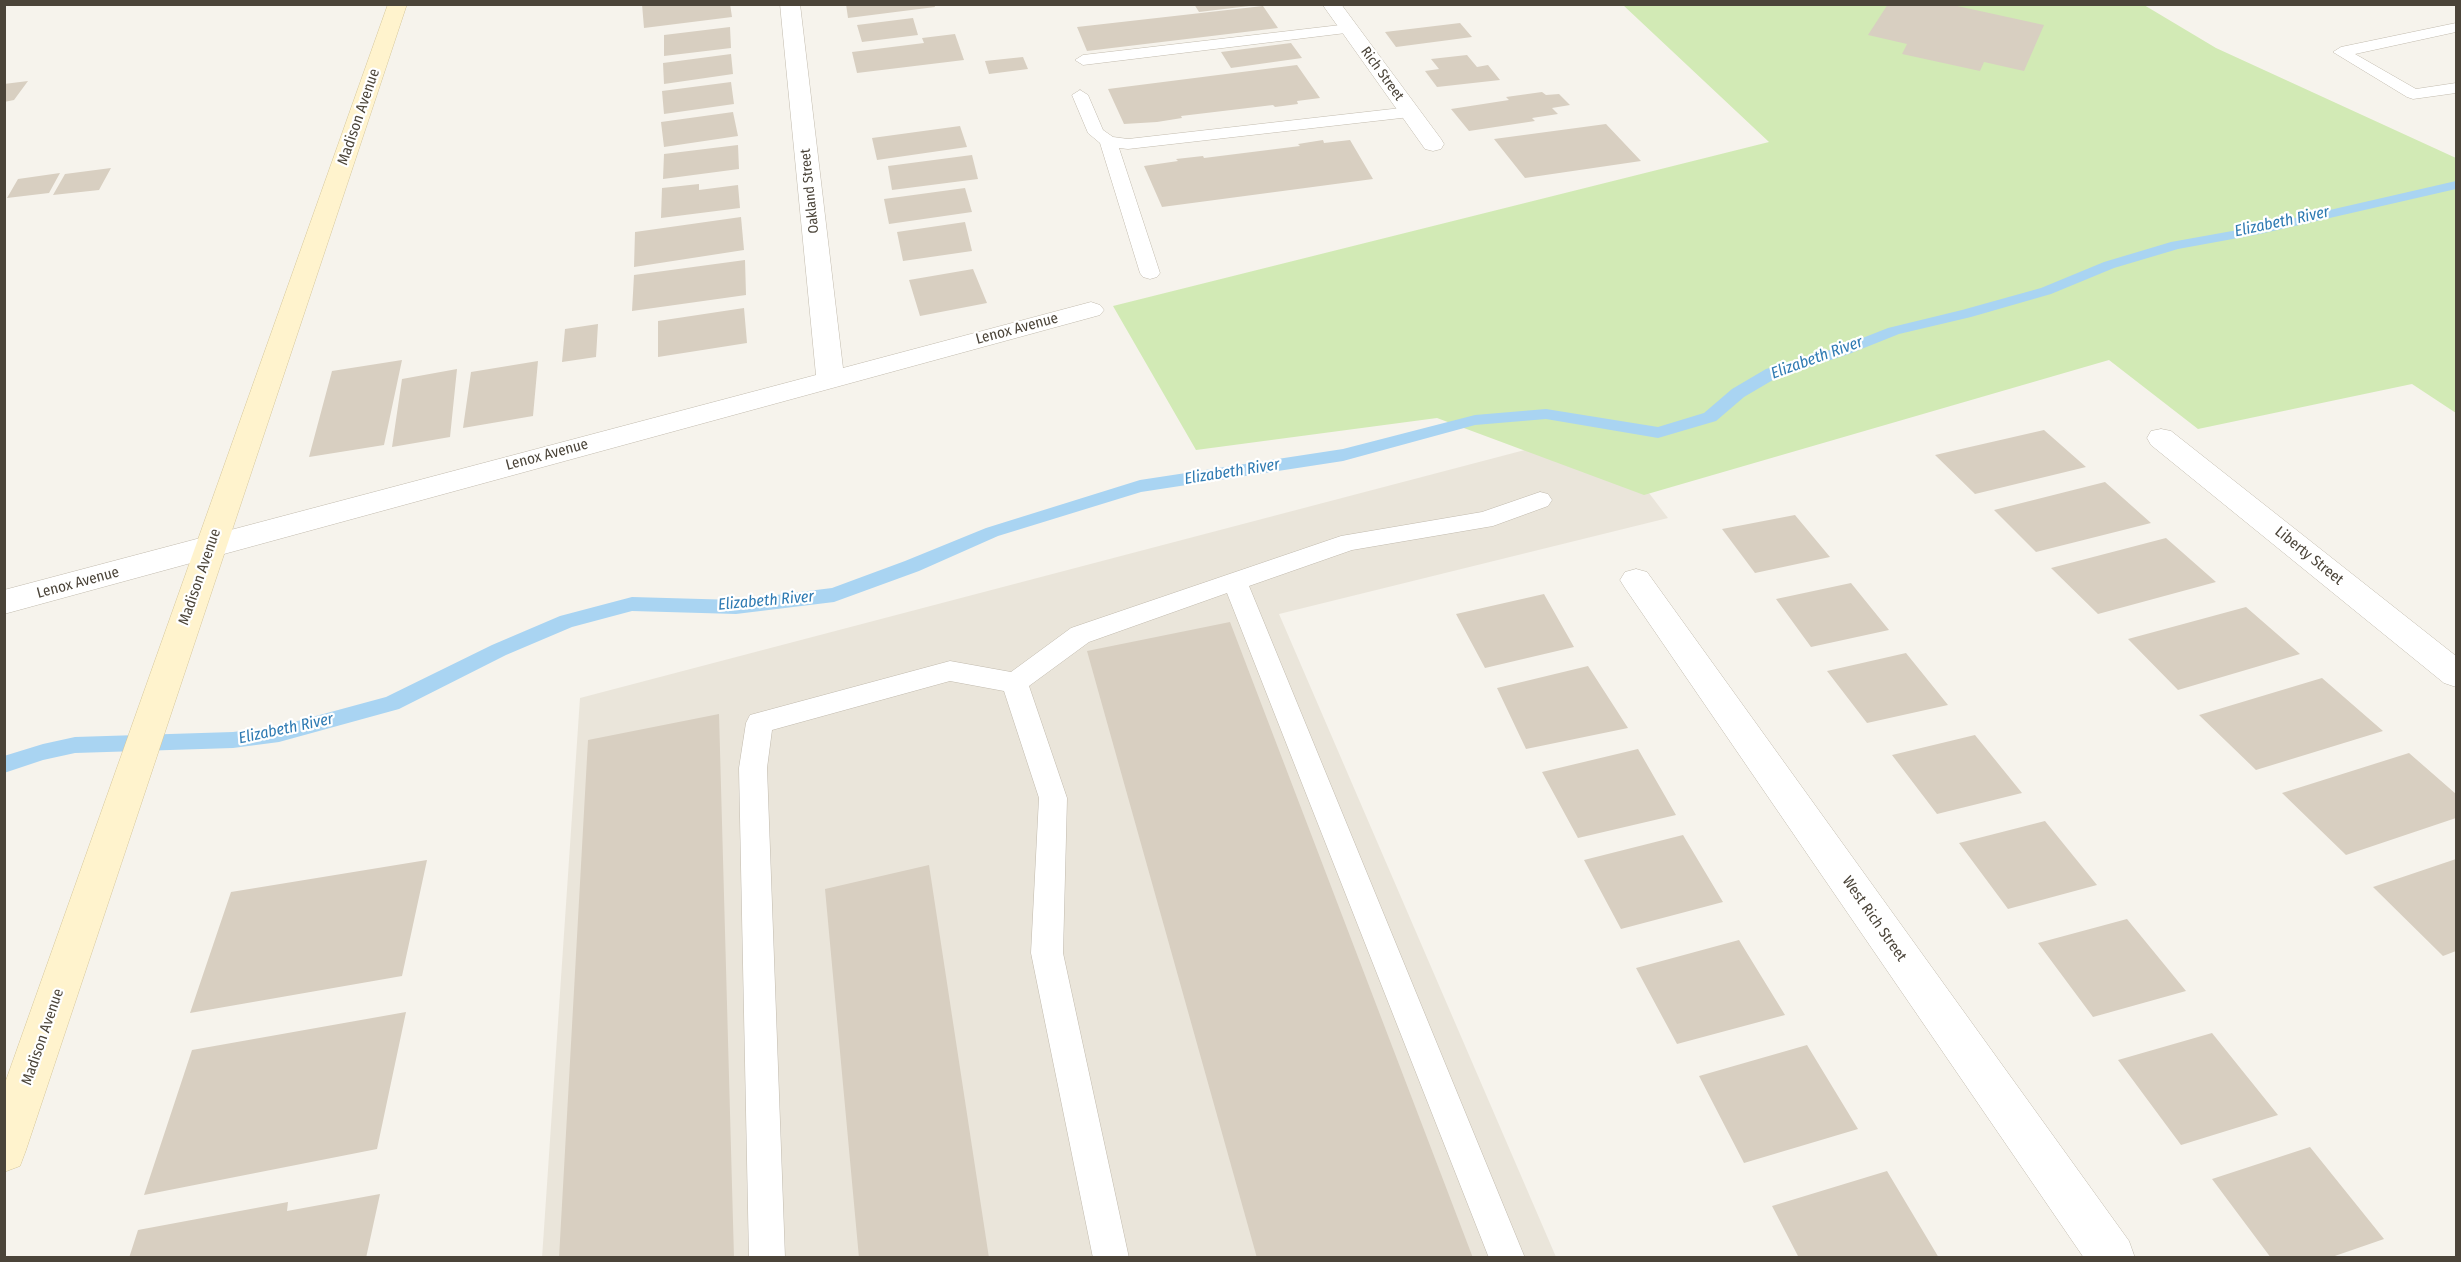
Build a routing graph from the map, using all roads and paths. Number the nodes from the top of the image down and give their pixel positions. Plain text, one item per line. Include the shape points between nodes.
1 (398, 4) edge
2 (790, 4) edge
3 (1331, 4) edge
4 (2457, 28) edge
5 (1349, 29) junction
6 (1083, 60) dead end
7 (2457, 87) edge
8 (1080, 95) dead end
9 (1410, 112) junction
10 (1108, 141) junction
11 (1433, 144) dead end
12 (1150, 273) dead end
13 (1091, 310) dead end
14 (830, 378) junction
15 (2161, 438) dead end
16 (1540, 500) dead end
17 (210, 548) junction
18 (1636, 580) dead end
19 (1235, 582) junction
20 (4, 602) edge
21 (2457, 674) edge
22 (1015, 683) junction
23 (4, 1150) edge
24 (767, 1257) edge
25 (1112, 1257) edge
26 (1507, 1257) edge
27 (2112, 1257) edge

1 - 17 street, Madison Avenue
2 - 14 street, Oakland Street
3 - 5 street, Rich Street
4 - 7 lane via 2341,52 2414,94
5 - 6 lane
5 - 9 street, Rich Street
8 - 10 lane via 1096,133
9 - 10 lane via 1147,144
9 - 11 street, Rich Street
10 - 12 lane
13 - 14 street, Lenox Avenue
14 - 17 street, Lenox Avenue
15 - 21 street, Liberty Street
16 - 19 lane via 1485,520 1349,542
17 - 20 street, Lenox Avenue
17 - 23 street, Madison Avenue
18 - 27 street, West Rich Street
19 - 22 lane via 1080,635
19 - 26 lane
22 - 24 lane via 950,671 760,723 753,768
22 - 25 lane via 1053,798 1047,953

